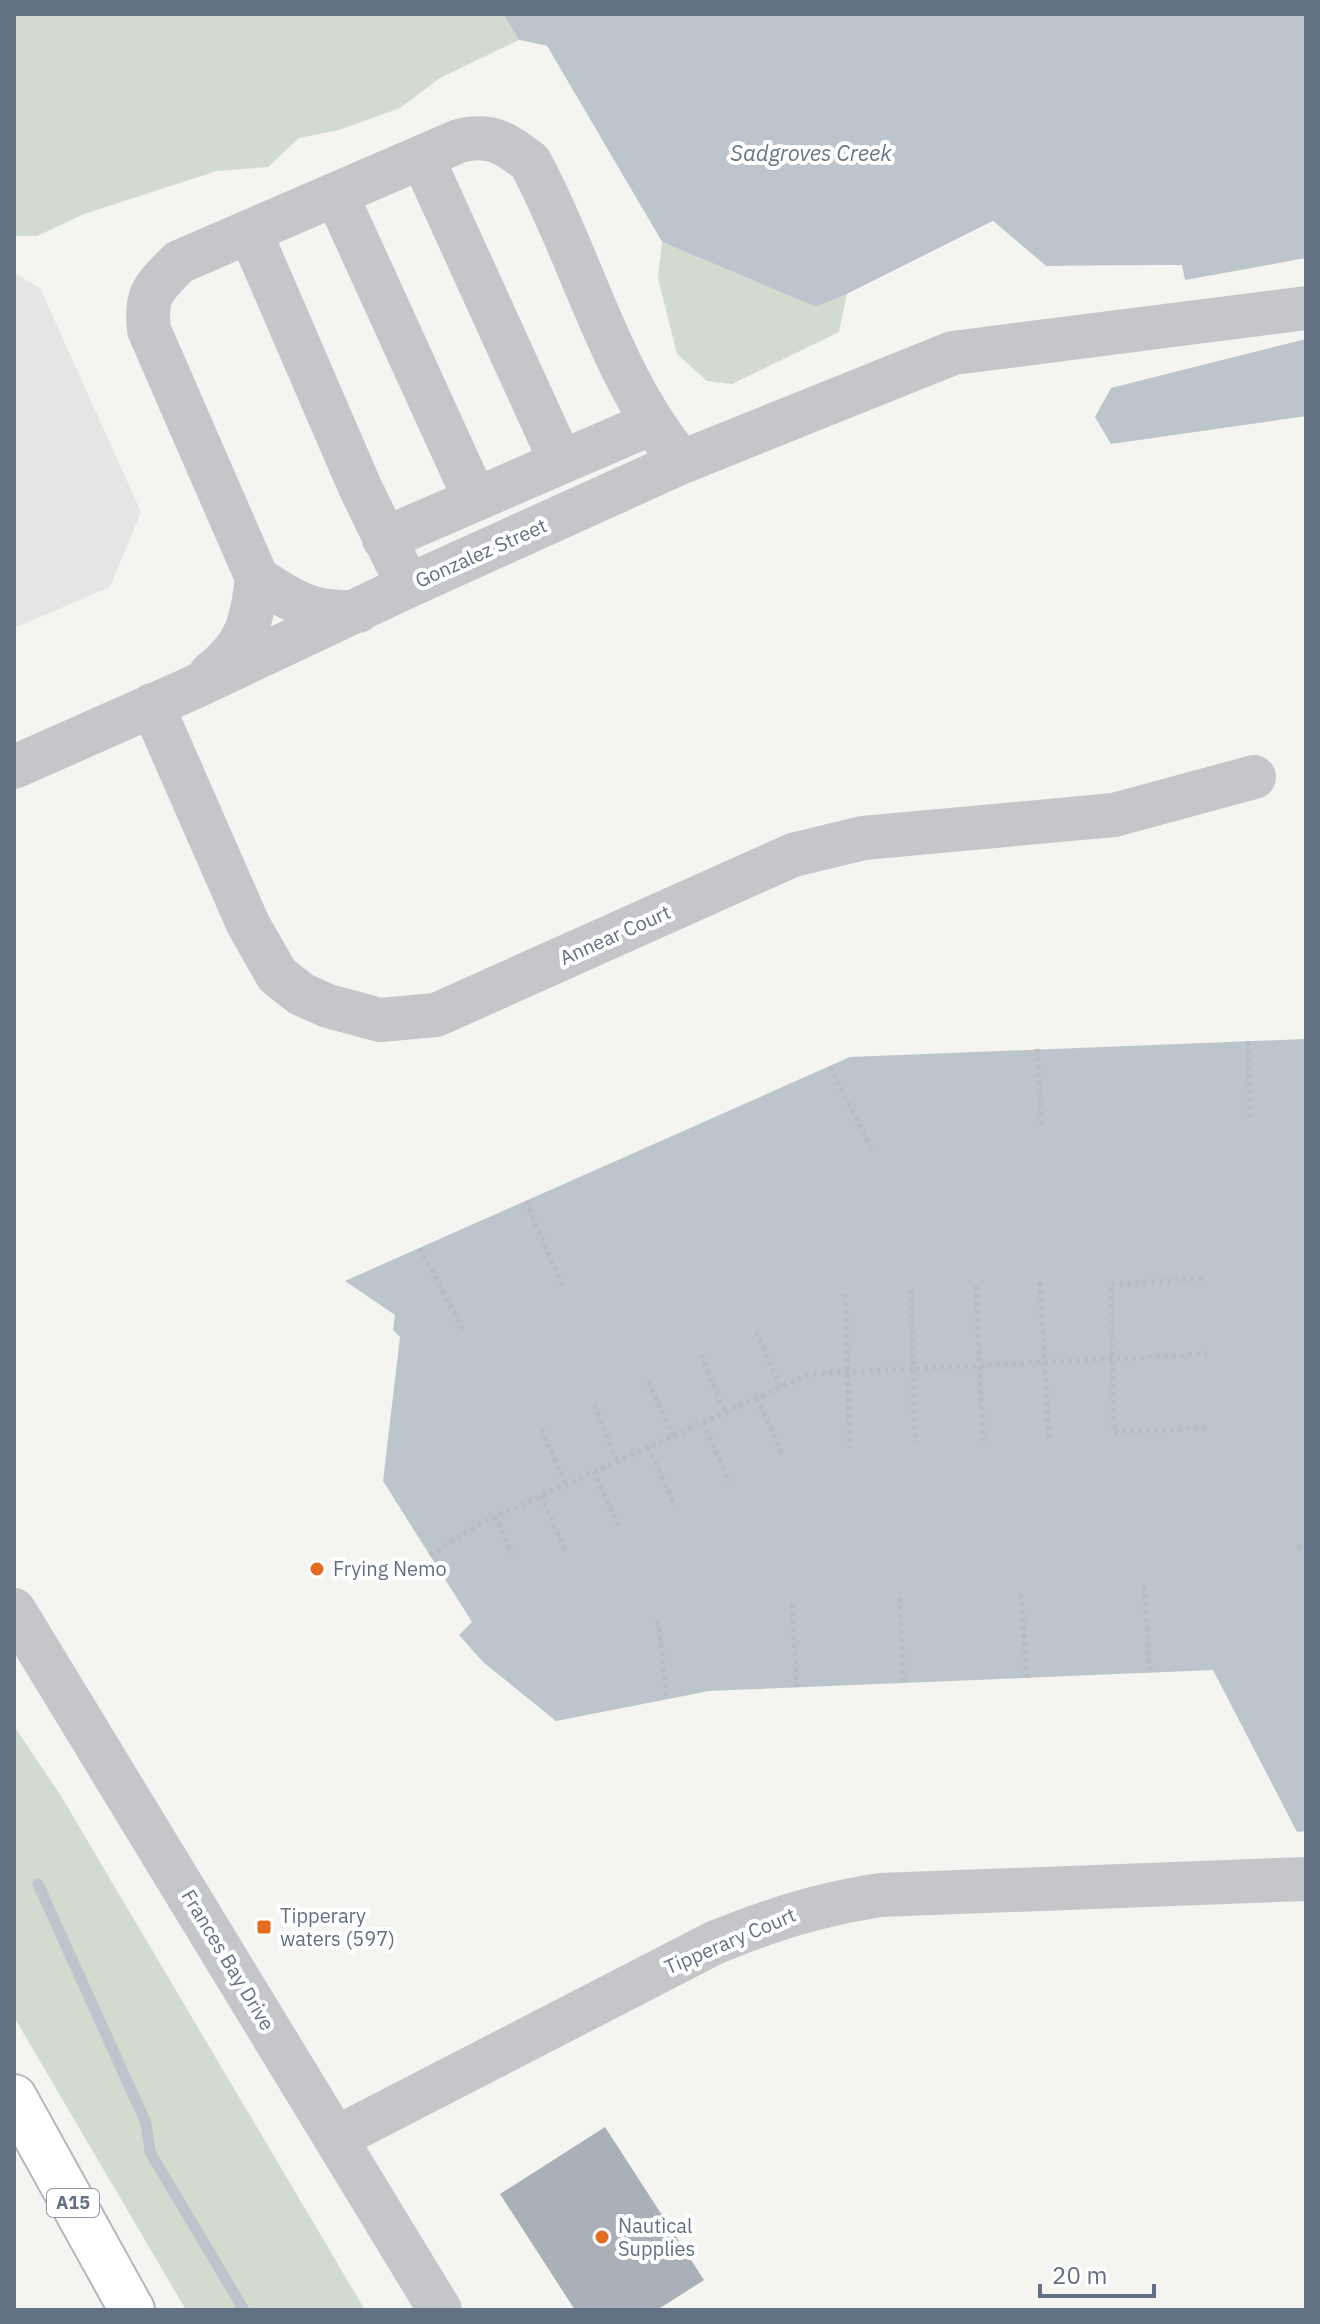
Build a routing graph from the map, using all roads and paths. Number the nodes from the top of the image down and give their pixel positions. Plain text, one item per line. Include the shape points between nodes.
1 (422, 157) junction
2 (336, 194) junction
3 (250, 232) junction
4 (1306, 308) edge
5 (652, 423) junction
6 (561, 462) junction
7 (682, 462) junction
8 (475, 499) junction
9 (384, 539) junction
10 (257, 578) junction
11 (408, 586) junction
12 (358, 611) junction
13 (171, 697) junction
14 (14, 767) edge
15 (1254, 777) dead end
16 (1248, 1041) dead end
17 (1037, 1049) dead end
18 (830, 1067) dead end
19 (1250, 1117) dead end
20 (1042, 1128) dead end
21 (871, 1148) dead end
22 (526, 1201) dead end
23 (420, 1248) dead end
24 (1203, 1278) dead end
25 (1040, 1282) dead end
26 (976, 1286) dead end
27 (563, 1287) dead end
28 (911, 1289) dead end
29 (845, 1294) dead end
30 (464, 1332) dead end
31 (756, 1332) dead end
32 (1207, 1354) dead end
33 (701, 1355) dead end
34 (1112, 1359) junction
35 (1046, 1362) junction
36 (979, 1365) junction
37 (913, 1369) junction
38 (849, 1372) junction
39 (648, 1382) dead end
40 (781, 1387) junction
41 (757, 1398) junction
42 (594, 1405) dead end
43 (725, 1412) junction
44 (703, 1422) junction
45 (1207, 1428) dead end
46 (541, 1429) dead end
47 (674, 1436) junction
48 (1049, 1438) dead end
49 (983, 1441) dead end
50 (915, 1443) dead end
51 (648, 1447) junction
52 (850, 1447) dead end
53 (783, 1455) dead end
54 (617, 1461) junction
55 (594, 1471) junction
56 (729, 1481) dead end
57 (566, 1484) junction
58 (541, 1495) junction
59 (675, 1506) dead end
60 (495, 1516) junction
61 (620, 1529) dead end
62 (1306, 1544) edge
63 (1297, 1548) dead end
64 (565, 1551) dead end
65 (512, 1553) dead end
66 (430, 1555) dead end
67 (1144, 1587) dead end
68 (1021, 1594) dead end
69 (900, 1598) dead end
70 (792, 1604) dead end
71 (14, 1610) edge
72 (658, 1620) dead end
73 (1150, 1672) dead end
74 (1027, 1678) dead end
75 (903, 1683) dead end
76 (797, 1687) dead end
77 (667, 1699) dead end
78 (1306, 1879) edge
79 (14, 2097) edge
80 (336, 2138) junction
81 (132, 2310) edge
82 (440, 2310) edge

1 - 2 street
1 - 5 street via 478,136 497,141 530,162
1 - 6 street
2 - 3 street
2 - 8 street
3 - 9 street
3 - 10 street via 179,262 152,290 147,312 149,330
4 - 7 street, Gonzalez Street via 953,353
5 - 6 street
5 - 7 street
6 - 8 street
7 - 11 street, Gonzalez Street
8 - 9 street
9 - 11 street
10 - 12 street via 305,606 333,614
10 - 13 street via 243,641 227,661
11 - 12 street, Gonzalez Street
12 - 13 street, Gonzalez Street
13 - 14 street, Gonzalez Street
13 - 15 street, Annear Court via 248,924 277,975 328,1006 380,1020 436,1015 793,855 863,838 1114,815
16 - 19 path
17 - 20 path
18 - 21 path
22 - 27 path
23 - 30 path
24 - 34 path via 1111,1285
25 - 35 path
26 - 36 path
28 - 37 path
29 - 38 path
31 - 40 path
32 - 34 path
33 - 43 path
34 - 35 path
34 - 45 path via 1114,1432
35 - 36 path
35 - 48 path
36 - 37 path
36 - 49 path
37 - 38 path
37 - 50 path
38 - 40 path via 810,1374
38 - 52 path
39 - 47 path
40 - 41 path
41 - 43 path
41 - 53 path
42 - 54 path
43 - 44 path
44 - 47 path
44 - 56 path
46 - 57 path
47 - 51 path
51 - 54 path
51 - 59 path
54 - 55 path
55 - 57 path
55 - 61 path
57 - 58 path
58 - 60 path
58 - 64 path
60 - 65 path
60 - 66 path
62 - 63 path
67 - 73 path
68 - 74 path
69 - 75 path
70 - 76 path
71 - 80 street, Frances Bay Drive
72 - 77 path
78 - 80 street, Tipperary Court via 880,1895 827,1903 714,1943
79 - 81 main road, A15
80 - 82 street, Frances Bay Drive

